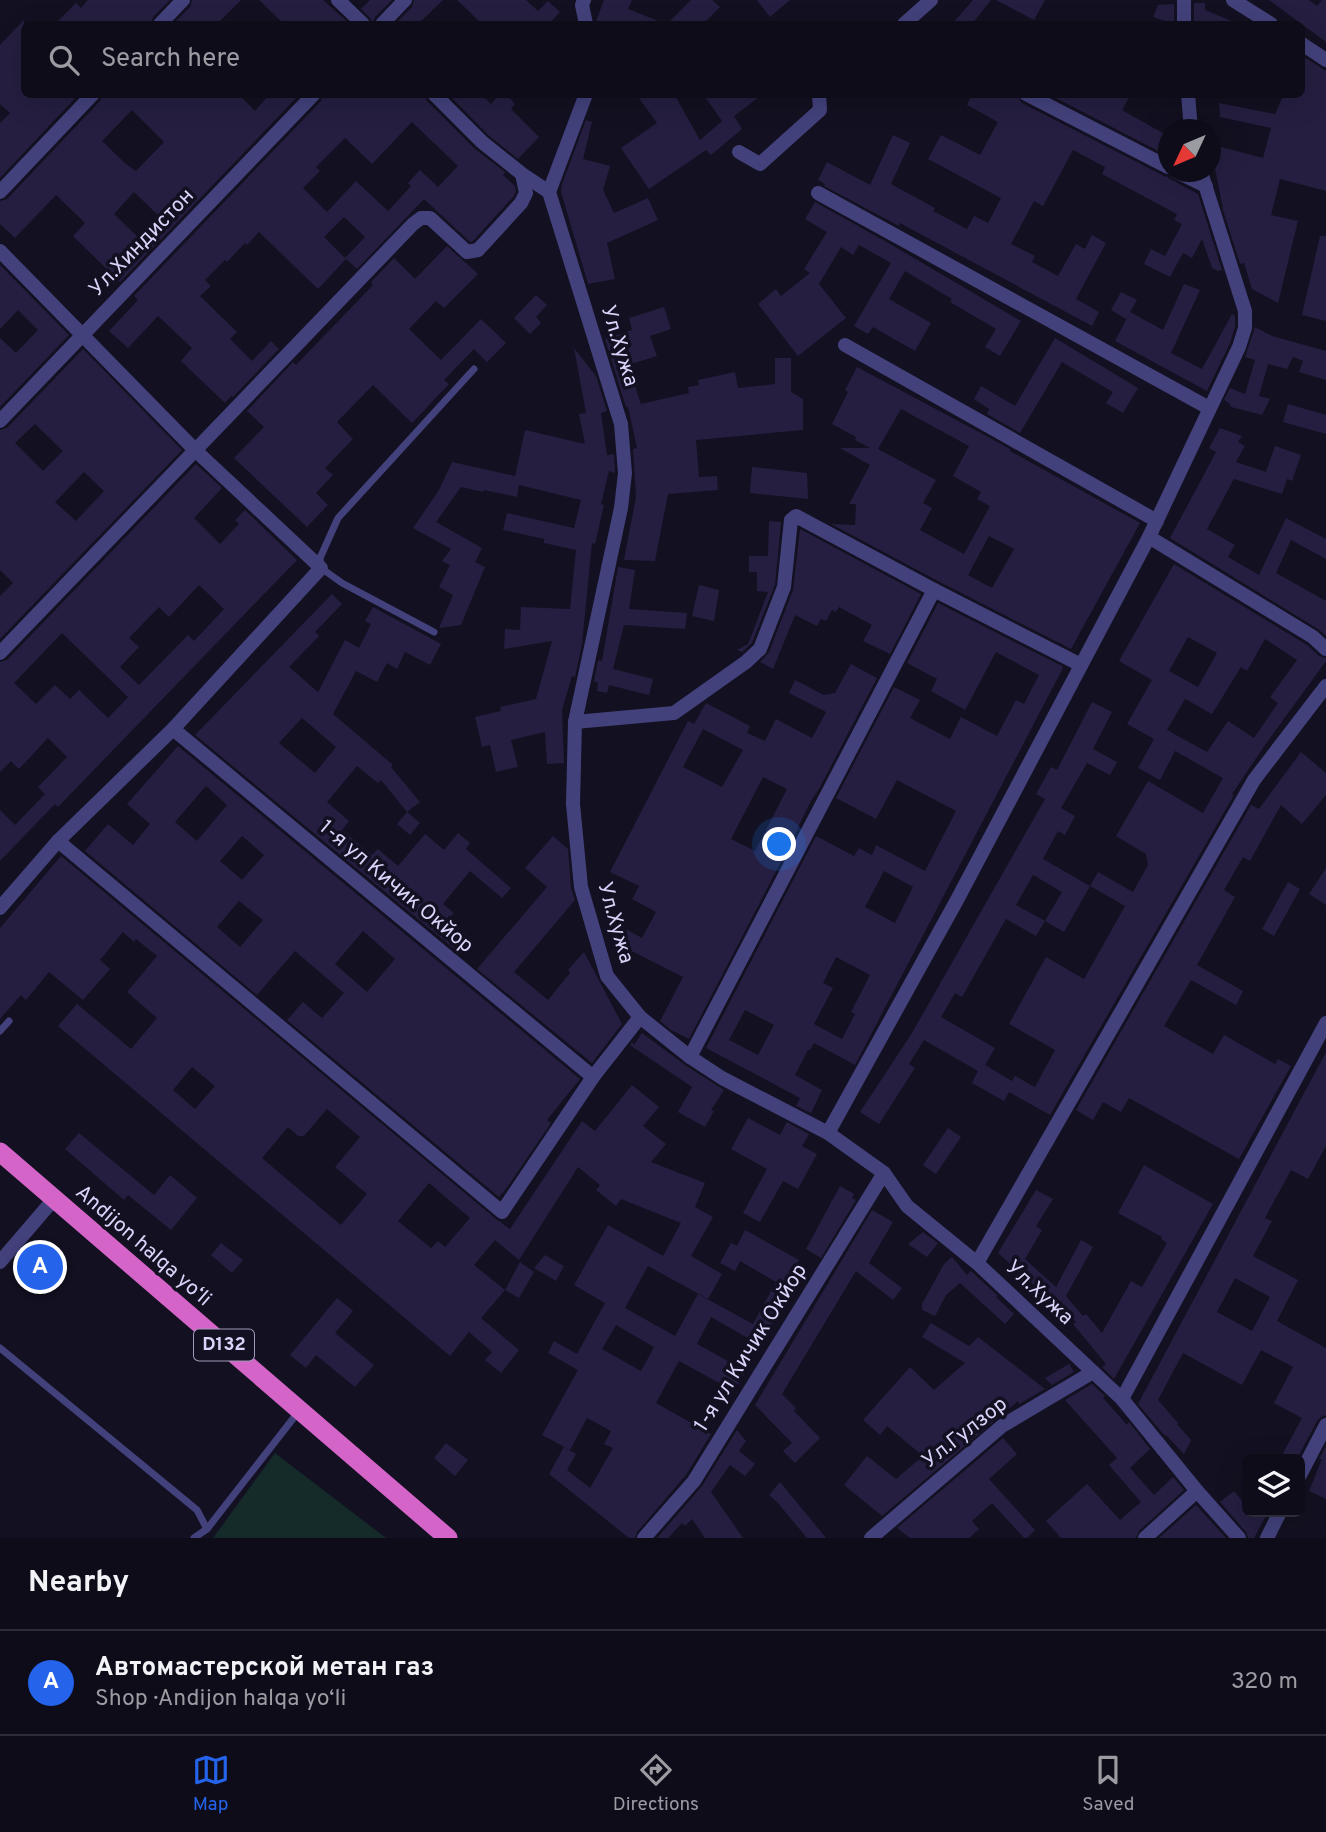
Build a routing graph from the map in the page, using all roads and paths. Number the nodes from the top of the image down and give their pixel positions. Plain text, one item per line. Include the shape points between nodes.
1 (183, 0) edge
2 (338, 0) edge
3 (405, 0) edge
4 (584, 0) edge
5 (931, 0) edge
6 (1184, 0) edge
7 (1233, 0) edge
8 (163, 21) edge
9 (360, 21) edge
10 (385, 21) edge
11 (585, 21) edge
12 (907, 21) edge
13 (1184, 21) edge
14 (1266, 21) edge
15 (1305, 47) edge
16 (1326, 60) edge
17 (89, 98) edge
18 (310, 98) edge
19 (438, 98) edge
20 (584, 98) edge
21 (819, 98) edge
22 (1034, 98) edge
23 (1188, 98) edge
24 (1190, 119) edge
25 (738, 152) dead end
26 (1158, 162) edge
27 (522, 174) junction
28 (1205, 182) edge
29 (0, 192) edge
30 (549, 192) junction
31 (818, 193) dead end
32 (0, 251) edge
33 (83, 334) junction
34 (845, 345) dead end
35 (474, 369) dead end
36 (1209, 408) junction
37 (0, 421) edge
38 (195, 450) junction
39 (1157, 521) junction
40 (1149, 537) junction
41 (321, 568) junction
42 (934, 590) junction
43 (434, 632) dead end
44 (1326, 649) edge
45 (0, 653) edge
46 (1081, 665) junction
47 (1326, 686) edge
48 (575, 722) junction
49 (173, 729) junction
50 (58, 841) junction
51 (0, 908) edge
52 (640, 1017) junction
53 (9, 1021) dead end
54 (1326, 1023) edge
55 (0, 1031) edge
56 (690, 1057) junction
57 (593, 1077) junction
58 (828, 1133) junction
59 (0, 1152) edge
60 (884, 1172) junction
61 (54, 1199) junction
62 (0, 1262) edge
63 (977, 1263) junction
64 (0, 1348) edge
65 (1093, 1372) junction
66 (1122, 1399) junction
67 (300, 1410) junction
68 (1326, 1425) edge
69 (1305, 1465) edge
70 (1197, 1491) junction
71 (1278, 1517) edge
72 (207, 1529) junction
73 (194, 1538) edge
74 (448, 1538) edge
75 (644, 1538) edge
76 (871, 1538) edge
77 (1144, 1538) edge
78 (1238, 1538) edge
79 (1267, 1538) edge

1 - 8 street
2 - 9 street
3 - 10 street
4 - 11 street
5 - 12 street
6 - 13 street
7 - 14 street
15 - 16 street
17 - 29 street
18 - 33 street, Ул.Хиндистон
19 - 27 street
20 - 30 street
21 - 25 street via 820,110 760,164
22 - 26 street
23 - 24 street
27 - 30 street
27 - 38 street via 526,193 521,203 478,250 467,252 430,218 413,224
28 - 36 street via 1245,311 1239,347
30 - 48 street, Ул.Хужа via 621,424 625,473
31 - 36 street
32 - 33 street
33 - 37 street, Ул.Хиндистон
33 - 38 street
34 - 39 street
35 - 41 lane via 338,518 320,558
36 - 39 street
38 - 41 street
38 - 45 street
39 - 40 street
40 - 44 street
40 - 46 street
41 - 43 lane
41 - 49 street
42 - 46 street
42 - 48 street via 796,516 791,520 784,587 760,649 753,656 674,713
42 - 56 street
46 - 58 street
47 - 63 street via 1254,780
48 - 52 street, Ул.Хужа via 573,804 581,887 607,976
49 - 50 street
49 - 57 street, 1-я ул Кичик Окйор
50 - 51 street
50 - 57 street via 502,1212
52 - 56 street, Ул.Хужа
52 - 57 street
53 - 55 lane
54 - 66 street
56 - 58 street, Ул.Хужа
58 - 60 street, Ул.Хужа
59 - 61 highway, Andijon halqa yo‘li / D132
60 - 63 street, Ул.Хужа via 907,1206
60 - 75 street, 1-я ул Кичик Окйор via 694,1481
61 - 62 street
61 - 67 highway, Andijon halqa yo‘li / D132
63 - 65 street, Ул.Хужа
64 - 72 lane via 197,1510
65 - 66 street, Ул.Хужа
65 - 76 street, Ул.Гулзор via 1002,1426
66 - 70 street, Ул.Хужа
67 - 72 lane
67 - 74 highway, Andijon halqa yo‘li / D132
68 - 69 street
70 - 77 street
70 - 78 street, Ул.Хужа
71 - 79 street
72 - 73 lane

